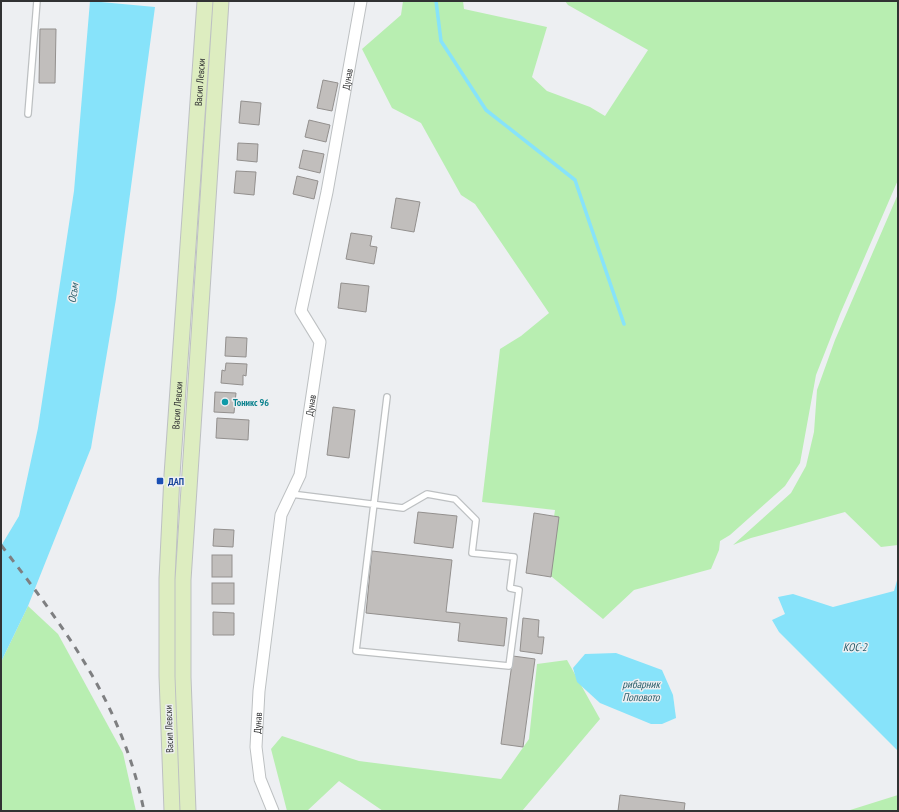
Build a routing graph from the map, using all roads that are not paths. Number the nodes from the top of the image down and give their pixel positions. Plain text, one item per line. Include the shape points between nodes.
1 (37, 1) edge
2 (205, 1) edge
3 (216, 1) edge
4 (221, 1) edge
5 (361, 1) edge
6 (28, 114) dead end
7 (387, 397) dead end
8 (291, 494) junction
9 (373, 504) junction
10 (172, 811) edge
11 (188, 811) edge
12 (273, 811) edge

1 - 6 lane
2 - 10 main road, Васил Левски via 173,467 168,578 167,676
3 - 4 street
4 - 11 main road, Васил Левски via 183,580 182,677
5 - 8 street, Дунав via 327,192 301,311 320,342 300,475
7 - 9 lane
8 - 9 lane
8 - 12 street, Дунав via 281,515 259,691 256,747 260,779
9 - 9 lane via 356,651 509,666 520,590 510,588 514,557 472,553 476,520 455,499 427,494 403,508

